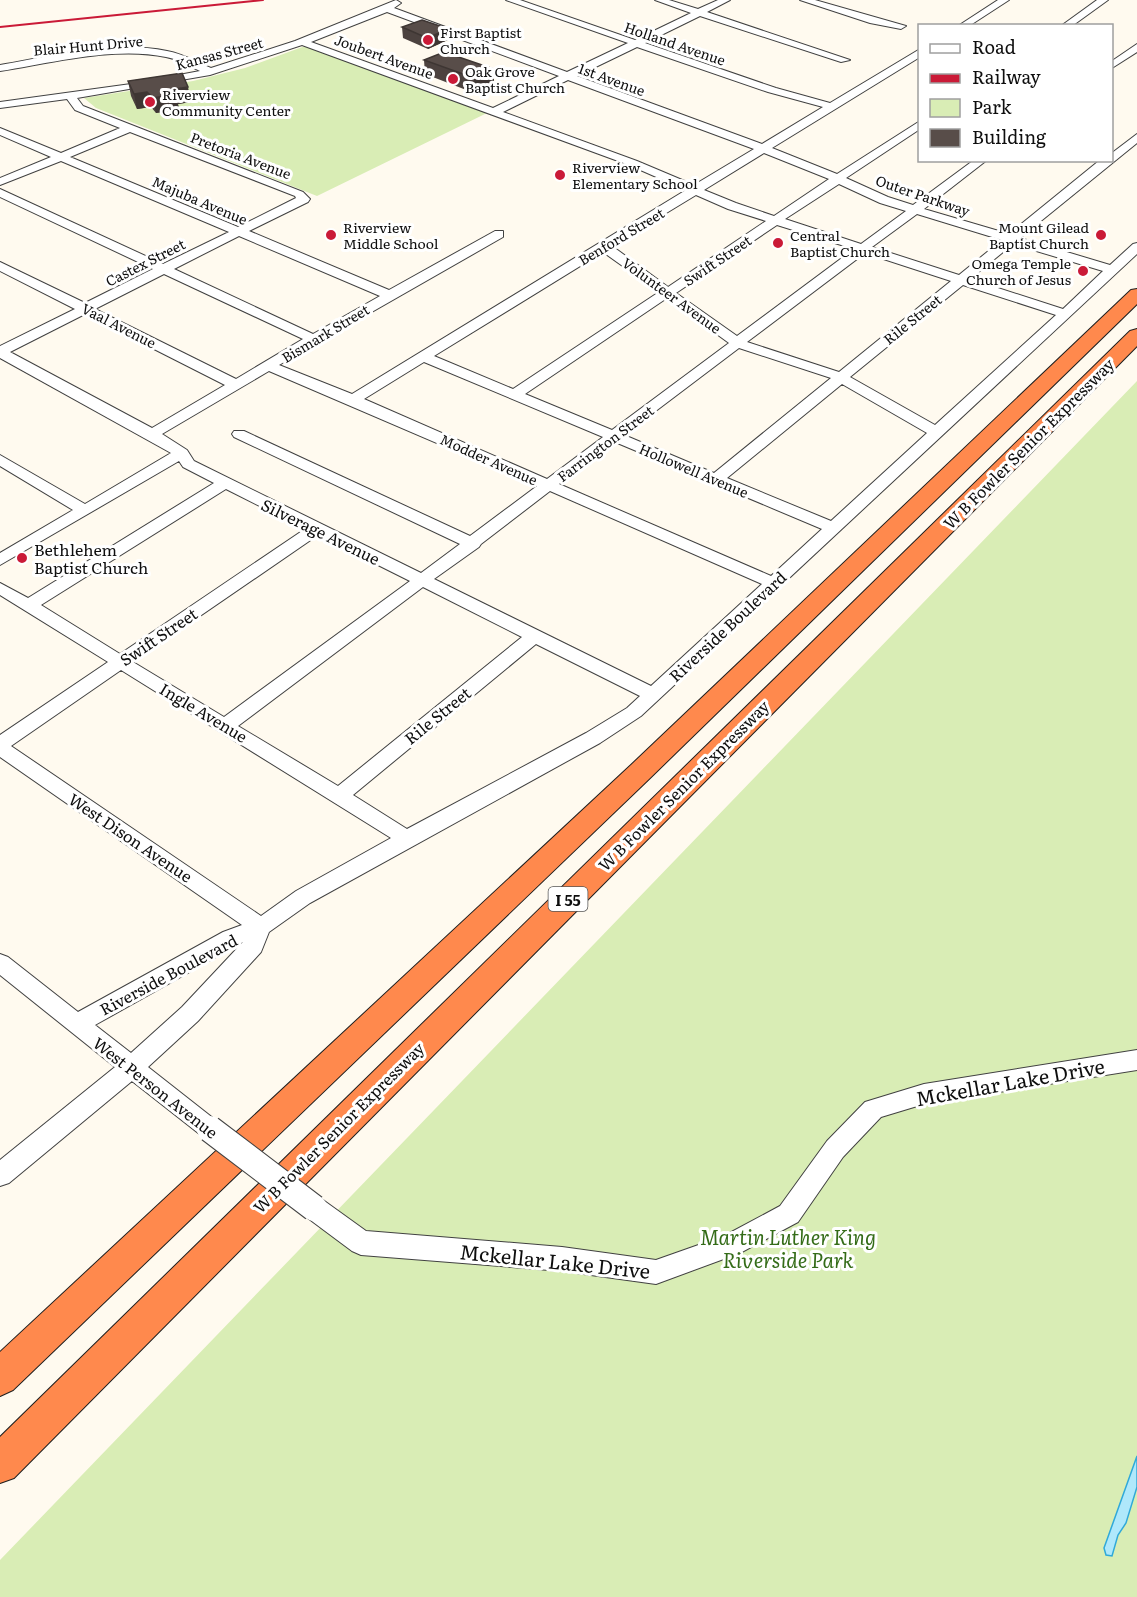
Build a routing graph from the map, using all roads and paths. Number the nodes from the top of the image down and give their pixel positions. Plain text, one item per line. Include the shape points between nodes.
1 (400, 0) edge
2 (511, 0) edge
3 (660, 0) edge
4 (725, 0) edge
5 (805, 0) edge
6 (1004, 0) edge
7 (1103, 0) edge
8 (387, 9) junction
9 (699, 13) junction
10 (965, 24) edge
11 (1068, 24) edge
12 (901, 26) dead end
13 (303, 42) junction
14 (636, 44) junction
15 (1137, 47) edge
16 (918, 53) edge
17 (845, 60) dead end
18 (1113, 64) edge
19 (0, 68) edge
20 (210, 72) junction
21 (568, 77) junction
22 (69, 94) junction
23 (0, 105) edge
24 (831, 106) junction
25 (494, 112) junction
26 (918, 125) edge
27 (129, 128) junction
28 (0, 131) edge
29 (1137, 137) edge
30 (762, 148) junction
31 (61, 156) junction
32 (1113, 157) edge
33 (979, 162) edge
34 (1106, 162) edge
35 (840, 178) junction
36 (0, 182) edge
37 (696, 190) junction
38 (0, 193) edge
39 (304, 199) joint
40 (914, 210) junction
41 (776, 221) junction
42 (238, 232) junction
43 (499, 234) dead end
44 (1011, 239) junction
45 (603, 246) junction
46 (861, 248) junction
47 (1137, 248) edge
48 (0, 266) edge
49 (165, 269) junction
50 (1113, 270) junction
51 (960, 280) junction
52 (668, 293) junction
53 (1137, 294) edge
54 (389, 295) junction
55 (87, 309) junction
56 (1066, 314) junction
57 (1137, 335) edge
58 (313, 339) junction
59 (738, 343) junction
60 (0, 352) edge
61 (423, 357) junction
62 (270, 366) junction
63 (841, 377) junction
64 (237, 385) junction
65 (514, 395) junction
66 (354, 400) junction
67 (936, 432) junction
68 (152, 434) junction
69 (239, 434) dead end
70 (614, 436) junction
71 (182, 453) junction
72 (0, 460) edge
73 (716, 479) junction
74 (225, 483) junction
75 (549, 486) junction
76 (84, 510) junction
77 (832, 527) junction
78 (317, 528) junction
79 (473, 544) junction
80 (0, 560) edge
81 (423, 581) junction
82 (773, 583) junction
83 (0, 588) edge
84 (29, 605) junction
85 (534, 636) junction
86 (120, 661) junction
87 (653, 695) junction
88 (226, 725) junction
89 (0, 746) edge
90 (340, 795) junction
91 (407, 838) junction
92 (261, 927) junction
93 (0, 963) edge
94 (76, 1024) junction
95 (1137, 1059) edge
96 (131, 1068) junction
97 (0, 1174) edge
98 (314, 1208) joint
99 (0, 1377) edge
100 (0, 1464) edge

1 - 8 street, Kansas Street
2 - 14 street, Holland Avenue
3 - 9 street
4 - 9 street
5 - 12 street
6 - 10 street
7 - 11 street
8 - 13 street, Kansas Street
8 - 21 street, 1st Avenue
9 - 14 street
9 - 17 street
13 - 20 street, Kansas Street
13 - 25 street, Joubert Avenue
14 - 21 street
14 - 24 street, Holland Avenue
15 - 18 street
16 - 24 street, Benford Street
19 - 20 street, Blair Hunt Drive via 142,52 177,57
20 - 22 street, Kansas Street
21 - 25 street
21 - 30 street, 1st Avenue
22 - 23 street, Kansas Street
22 - 27 street, Pretoria Avenue via 79,108
24 - 30 street, Benford Street
25 - 37 street, Joubert Avenue
26 - 35 street, Swift Street
27 - 31 street
27 - 39 street, Pretoria Avenue
28 - 31 street, Majuba Avenue
29 - 32 street, Rile Street
30 - 35 street, Outer Parkway
30 - 37 street, Benford Street
31 - 36 street
31 - 42 street, Majuba Avenue
33 - 40 street, Farrington Street
34 - 44 street, Rile Street
35 - 40 street, Outer Parkway
35 - 41 street, Swift Street
37 - 41 street, Joubert Avenue
37 - 45 street, Benford Street
38 - 49 street
39 - 42 street, Castex Street
40 - 44 street, Outer Parkway
40 - 46 street, Farrington Street
41 - 46 street, Joubert Avenue
41 - 52 street, Swift Street
42 - 49 street, Castex Street
42 - 54 street, Majuba Avenue
43 - 54 street, Bismark Street
44 - 50 street, Outer Parkway
44 - 51 street, Rile Street
45 - 52 street, Volunteer Avenue
45 - 61 street, Benford Street
46 - 51 street, Joubert Avenue
46 - 59 street, Farrington Street
47 - 50 street, Riverside Boulevard
48 - 55 street, Vaal Avenue
49 - 55 street, Castex Street
49 - 58 street
50 - 56 street, Riverside Boulevard
51 - 56 street, Joubert Avenue
51 - 63 street, Rile Street
52 - 59 street, Volunteer Avenue
52 - 65 street, Swift Street
53 - 99 highway, W B Fowler Senior Expressway / I 55 via 546,862
54 - 58 street, Bismark Street
55 - 60 street, Castex Street
55 - 64 street, Vaal Avenue
56 - 67 street, Riverside Boulevard
57 - 100 highway, W B Fowler Senior Expressway / I 55
58 - 62 street, Bismark Street
59 - 63 street, Volunteer Avenue
59 - 70 street, Farrington Street
60 - 68 street, Silverage Avenue
61 - 65 street, Hollowell Avenue
61 - 66 street, Benford Street
62 - 64 street, Bismark Street
62 - 66 street, Modder Avenue
63 - 67 street, Volunteer Avenue
63 - 73 street, Rile Street
64 - 68 street, Bismark Street
65 - 70 street, Hollowell Avenue
66 - 75 street, Modder Avenue
67 - 77 street, Riverside Boulevard
68 - 71 street, Silverage Avenue
69 - 79 street
70 - 73 street, Hollowell Avenue
70 - 75 street, Farrington Street
71 - 74 street, Silverage Avenue via 188,464
71 - 76 street
72 - 76 street
73 - 77 street, Hollowell Avenue
74 - 78 street, Silverage Avenue
74 - 84 street
75 - 79 street, Farrington Street
75 - 82 street, Modder Avenue
76 - 80 street
77 - 82 street, Riverside Boulevard
78 - 81 street, Silverage Avenue
78 - 86 street, Swift Street
79 - 81 street, Farrington Street
81 - 85 street, Silverage Avenue
81 - 88 street, Farrington Street
82 - 87 street, Riverside Boulevard
83 - 84 street, Ingle Avenue
84 - 86 street, Ingle Avenue
85 - 87 street, Silverage Avenue
85 - 90 street, Rile Street
86 - 88 street, Ingle Avenue
86 - 89 street, Swift Street
87 - 91 street, Riverside Boulevard via 607,730
88 - 90 street, Ingle Avenue
89 - 92 street, West Dison Avenue
90 - 91 street, Ingle Avenue
91 - 92 street, Riverside Boulevard via 303,897
92 - 94 street, Riverside Boulevard via 231,938
92 - 96 street, Riverside Boulevard via 245,955 190,1014
93 - 94 street, West Person Avenue
94 - 96 street, West Person Avenue
95 - 98 street, Mckellar Lake Drive via 924,1094 873,1109 835,1149 789,1214 731,1245 657,1272 562,1259 361,1243
96 - 97 street, Riverside Boulevard
96 - 98 street, West Person Avenue, bridge

